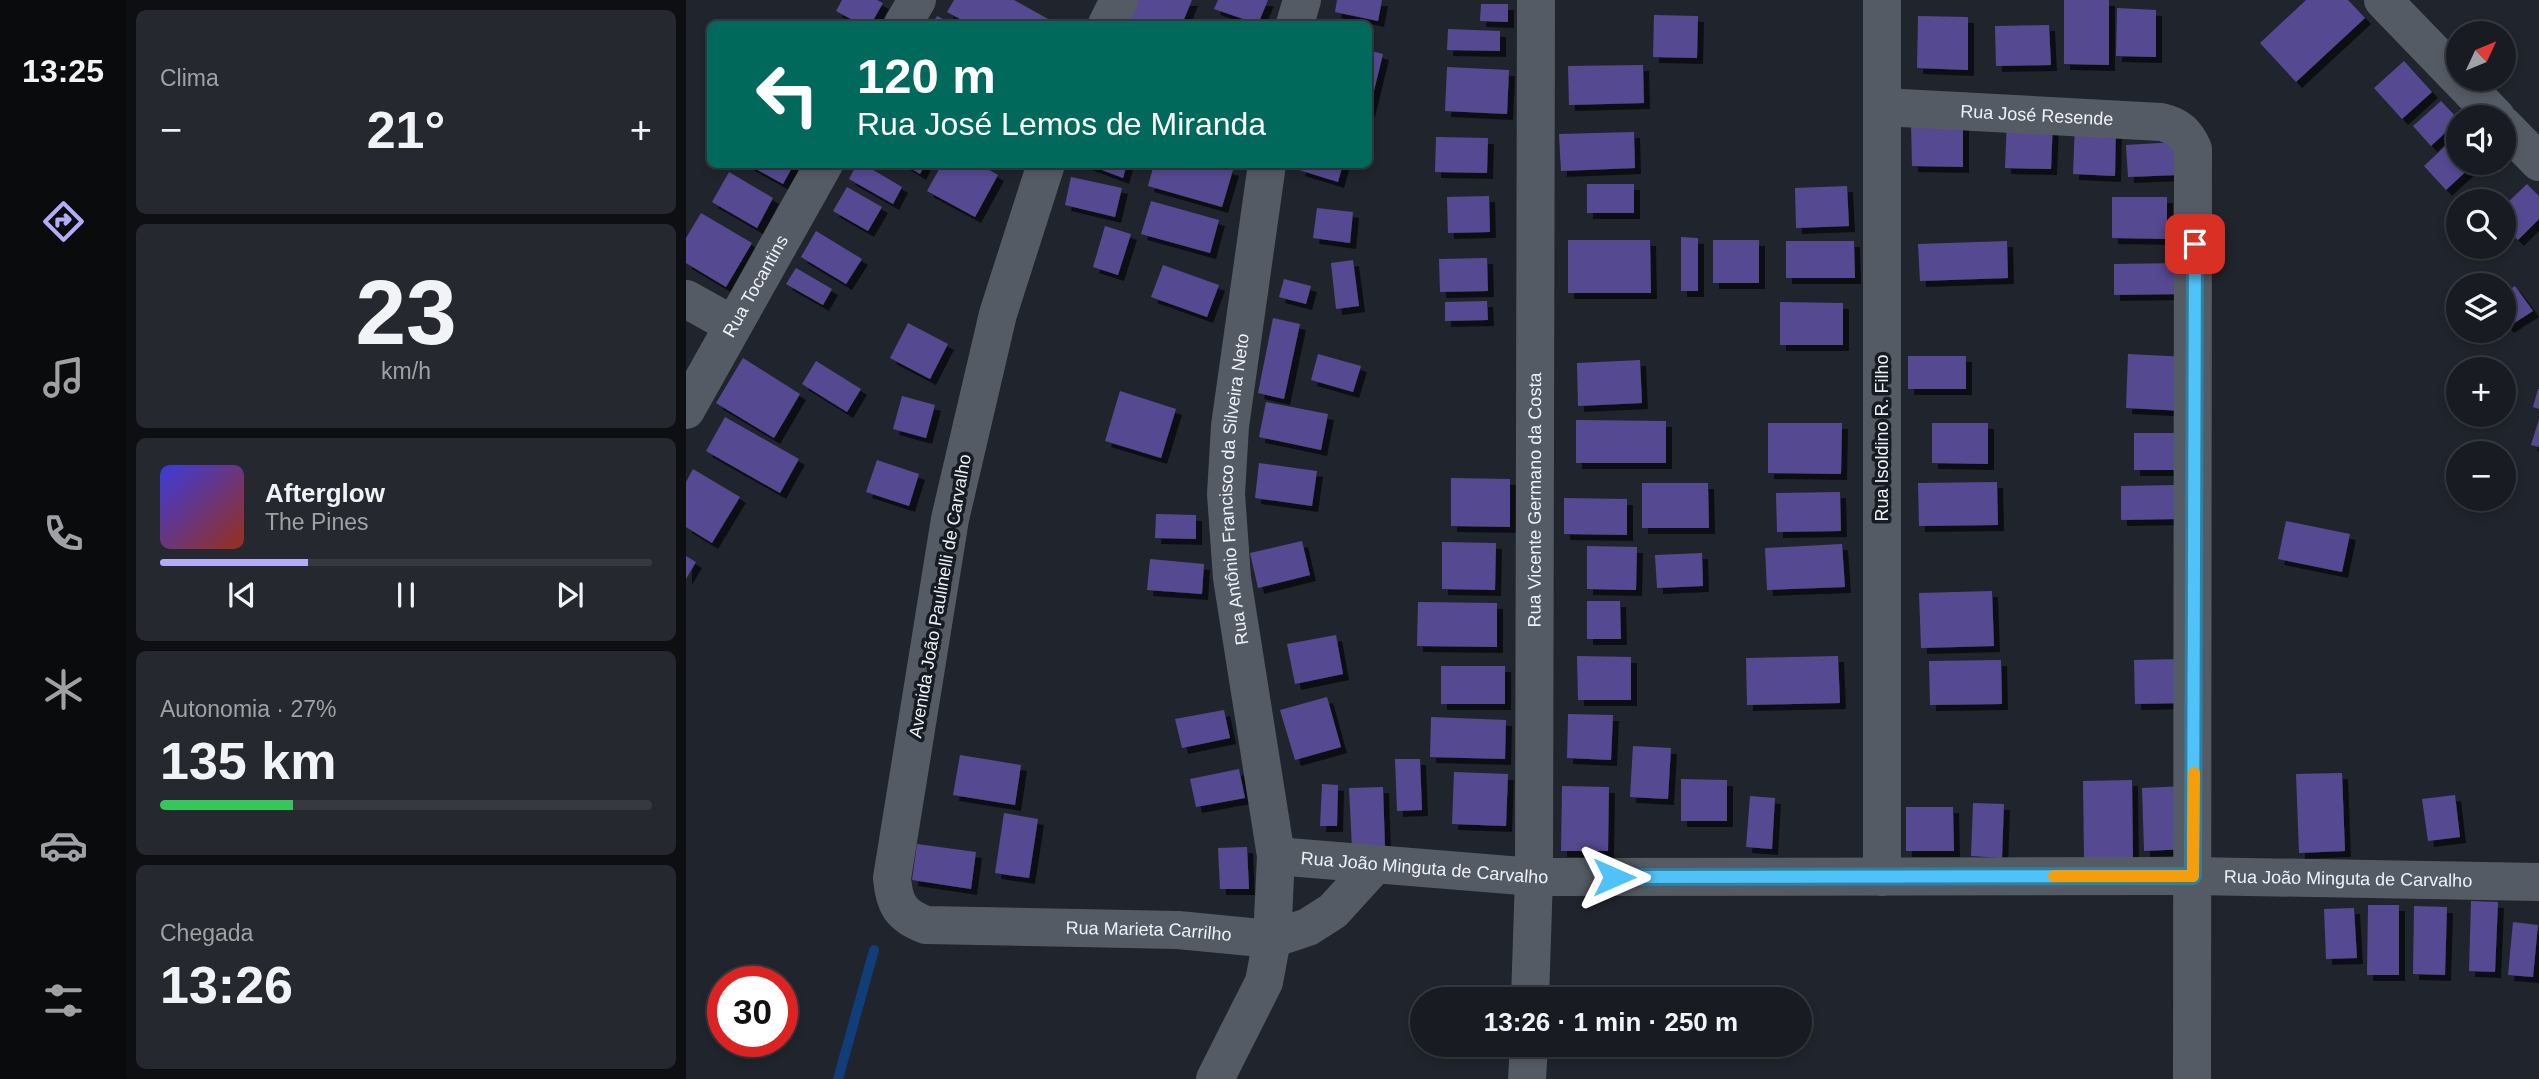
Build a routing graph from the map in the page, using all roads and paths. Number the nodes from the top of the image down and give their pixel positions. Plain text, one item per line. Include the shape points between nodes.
1 (917, 0) edge
2 (1119, 0) edge
3 (1301, 0) edge
4 (1536, 0) edge
5 (1882, 0) edge
6 (2383, 0) edge
7 (905, 21) edge
8 (1108, 21) edge
9 (1296, 21) edge
10 (2484, 105) edge
11 (1883, 107) junction
12 (2516, 138) edge
13 (2539, 162) edge
14 (822, 168) edge
15 (1045, 168) edge
16 (1266, 168) edge
17 (686, 299) edge
18 (733, 325) junction
19 (686, 410) edge
20 (1276, 856) junction
21 (1374, 866) junction
22 (2193, 876) junction
23 (1534, 877) junction
24 (1882, 877) junction
25 (2539, 882) edge
26 (899, 910) joint
27 (1272, 939) junction
28 (1530, 987) edge
29 (1528, 1057) edge
30 (1215, 1079) edge
31 (1527, 1079) edge
32 (2192, 1079) edge

1 - 7 street
2 - 8 street
3 - 9 street
4 - 23 street, Rua Vicente Germano da Costa
5 - 11 street, Rua Isoldino R. Filho
6 - 10 street
11 - 22 street, Rua José Resende via 2161,122 2176,126 2188,137 2195,162
11 - 24 street, Rua Isoldino R. Filho
12 - 13 street
14 - 18 street, Rua Tocantins
15 - 26 street, Avenida João Paulinelli de Carvalho via 998,314 950,519 892,878
16 - 20 street, Rua Antônio Francisco da Silveira Neto via 1230,426 1226,494 1232,578
17 - 18 street
18 - 19 street, Rua Tocantins
20 - 21 street, Rua João Minguta de Carvalho
20 - 27 street, Rua Antônio Francisco da Silveira Neto
21 - 23 street, Rua João Minguta de Carvalho
21 - 27 street, Rua Marieta Carrilho via 1333,911
22 - 24 street, Rua João Minguta de Carvalho
22 - 25 street, Rua João Minguta de Carvalho
22 - 32 street
23 - 24 street, Rua João Minguta de Carvalho
23 - 28 street, Rua Vicente Germano da Costa
26 - 27 street, Rua Marieta Carrilho via 926,925 1178,930
27 - 30 street, Rua Antônio Francisco da Silveira Neto via 1264,982
29 - 31 street

